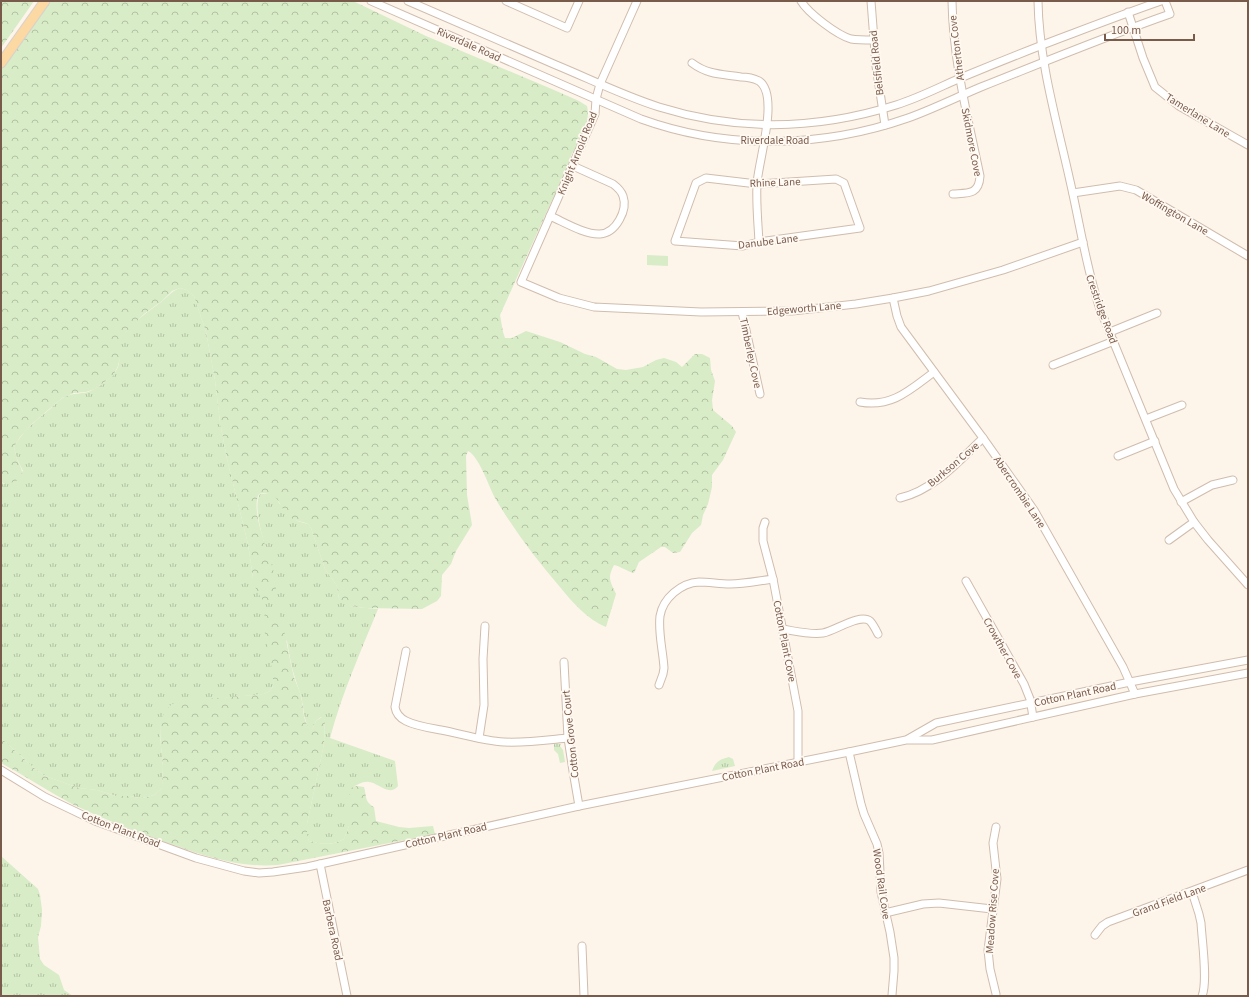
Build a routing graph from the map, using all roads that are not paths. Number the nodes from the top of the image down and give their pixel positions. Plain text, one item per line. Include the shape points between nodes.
1 (45, 1) edge
2 (372, 1) edge
3 (408, 1) edge
4 (506, 1) edge
5 (579, 1) edge
6 (637, 1) edge
7 (801, 1) edge
8 (871, 1) edge
9 (952, 1) edge
10 (1038, 1) edge
11 (1161, 1) edge
12 (1165, 1) edge
13 (1128, 12) junction
14 (1134, 27) junction
15 (873, 40) junction
16 (1041, 45) junction
17 (1044, 62) junction
18 (692, 63) dead end
19 (1, 64) edge
20 (960, 78) junction
21 (600, 84) junction
22 (962, 94) junction
23 (596, 100) junction
24 (882, 109) junction
25 (766, 125) junction
26 (885, 126) junction
27 (764, 141) junction
28 (1248, 145) edge
29 (573, 166) junction
30 (757, 184) junction
31 (953, 194) dead end
32 (1073, 194) junction
33 (550, 216) junction
34 (860, 228) joint
35 (675, 241) joint
36 (759, 242) junction
37 (1083, 242) junction
38 (1248, 256) edge
39 (521, 282) joint
40 (894, 298) junction
41 (742, 312) junction
42 (1157, 313) dead end
43 (1110, 332) junction
44 (1114, 342) junction
45 (1053, 365) dead end
46 (934, 372) junction
47 (760, 394) dead end
48 (860, 402) dead end
49 (1182, 405) dead end
50 (1146, 419) junction
51 (983, 438) junction
52 (1154, 441) junction
53 (1118, 456) dead end
54 (1233, 480) dead end
55 (900, 498) dead end
56 (1181, 502) junction
57 (765, 522) dead end
58 (1194, 522) junction
59 (1169, 540) dead end
60 (773, 579) junction
61 (966, 581) dead end
62 (1248, 585) edge
63 (485, 626) dead end
64 (782, 629) junction
65 (878, 634) dead end
66 (406, 651) dead end
67 (1248, 660) edge
68 (564, 662) dead end
69 (1248, 673) edge
70 (1130, 682) junction
71 (659, 685) dead end
72 (1135, 694) junction
73 (1031, 703) junction
74 (1032, 717) junction
75 (479, 738) junction
76 (568, 738) junction
77 (906, 740) junction
78 (849, 752) junction
79 (798, 762) junction
80 (1, 770) edge
81 (579, 806) junction
82 (996, 828) dead end
83 (320, 864) junction
84 (1248, 870) edge
85 (1192, 892) junction
86 (992, 909) junction
87 (885, 912) junction
88 (1095, 935) dead end
89 (582, 946) dead end
90 (996, 994) dead end
91 (892, 995) edge
92 (347, 996) edge
93 (584, 996) edge
94 (1202, 996) edge

1 - 19 main road
2 - 23 street, Riverdale Road
3 - 21 street, Riverdale Road
4 - 5 street via 567,28
6 - 21 street, Knight Arnold Road
7 - 15 street via 807,10 842,35 852,39
8 - 15 street, Belsfield Road
9 - 20 street, Atherton Cove via 954,40
10 - 16 street, Crestridge Road
11 - 13 street, Riverdale Road
12 - 14 street, Riverdale Road via 1170,14
13 - 14 street, Tamerlane Lane
13 - 16 street, Riverdale Road
14 - 17 street, Riverdale Road
14 - 28 street, Tamerlane Lane via 1155,87 1179,106
15 - 24 street, Belsfield Road
16 - 17 street, Crestridge Road
16 - 20 street, Riverdale Road
17 - 22 street, Riverdale Road
17 - 32 street, Crestridge Road
18 - 25 street via 706,72 747,77 763,85 768,98
20 - 22 street, Atherton Cove
20 - 24 street, Riverdale Road
21 - 23 street, Knight Arnold Road
21 - 25 street, Riverdale Road via 641,101 692,116 731,123
22 - 26 street, Riverdale Road
22 - 31 street, Skidmore Cove via 980,182 976,190
23 - 27 street, Riverdale Road via 672,129 727,139
23 - 29 street, Knight Arnold Road via 595,114
24 - 25 street, Riverdale Road via 820,122
24 - 26 street, Belsfield Road
25 - 27 street
26 - 27 street, Riverdale Road via 824,138
27 - 30 street
29 - 33 street, Knight Arnold Road
29 - 33 street via 618,188 624,203 618,222 607,233 598,234
30 - 34 street, Rhine Lane via 836,179 844,183
30 - 35 street, Rhine Lane via 706,178 696,183
30 - 36 street
32 - 37 street, Crestridge Road
32 - 38 street, Woffington Lane via 1120,186 1136,190
33 - 39 street, Knight Arnold Road
34 - 36 street, Danube Lane
35 - 36 street, Danube Lane via 743,246
37 - 40 street, Edgeworth Lane via 986,275
37 - 43 street, Crestridge Road via 1094,290
39 - 41 street, Edgeworth Lane via 559,298 594,307
40 - 41 street, Edgeworth Lane via 776,312
40 - 46 street, Abercrombie Lane via 899,322
41 - 47 street, Timberley Cove
42 - 43 street
43 - 44 street, Crestridge Road
44 - 45 street
44 - 50 street, Crestridge Road
46 - 48 street via 901,396 872,403
46 - 51 street, Abercrombie Lane
49 - 50 street
50 - 52 street, Crestridge Road
51 - 55 street, Burkson Cove via 943,475 915,494
51 - 70 street, Abercrombie Lane via 1036,514
52 - 53 street
52 - 56 street, Crestridge Road
54 - 56 street via 1212,485
56 - 58 street, Crestridge Road
57 - 60 street, Cotton Plant Cove via 763,541
58 - 59 street
58 - 62 street, Crestridge Road
60 - 64 street, Cotton Plant Cove
60 - 71 street via 729,584 698,582 689,584 668,598 660,616 664,668
61 - 73 street, Crowther Cove via 1024,684
63 - 75 street via 484,705
64 - 65 street via 820,633 862,619 870,622
64 - 79 street, Cotton Plant Cove via 798,711
66 - 75 street via 396,712 412,724
67 - 70 street, Cotton Plant Road
68 - 76 street, Cotton Grove Court
69 - 72 street, Cotton Plant Road
70 - 72 street, Abercrombie Lane
70 - 73 street, Cotton Plant Road
72 - 74 street, Cotton Plant Road
73 - 74 street, Crowther Cove
73 - 77 street, Cotton Plant Road via 936,723
74 - 77 street, Cotton Plant Road via 932,740
75 - 76 street via 515,742
76 - 81 street, Cotton Grove Court
77 - 78 street, Cotton Plant Road
78 - 79 street, Cotton Plant Road
78 - 87 street, Wood Rail Cove via 864,814 877,844
79 - 81 street, Cotton Plant Road
80 - 83 street, Cotton Plant Road via 45,797 95,821 196,858 259,873
81 - 83 street, Cotton Plant Road
82 - 86 street, Meadow Rise Cove via 993,843 997,879
83 - 92 street, Barbera Road
84 - 85 street, Grand Field Lane
85 - 88 street, Grand Field Lane via 1108,922
85 - 94 street via 1201,923 1205,980
86 - 87 street via 934,903
86 - 90 street, Meadow Rise Cove via 988,955
87 - 91 street, Wood Rail Cove via 894,958
89 - 93 street

